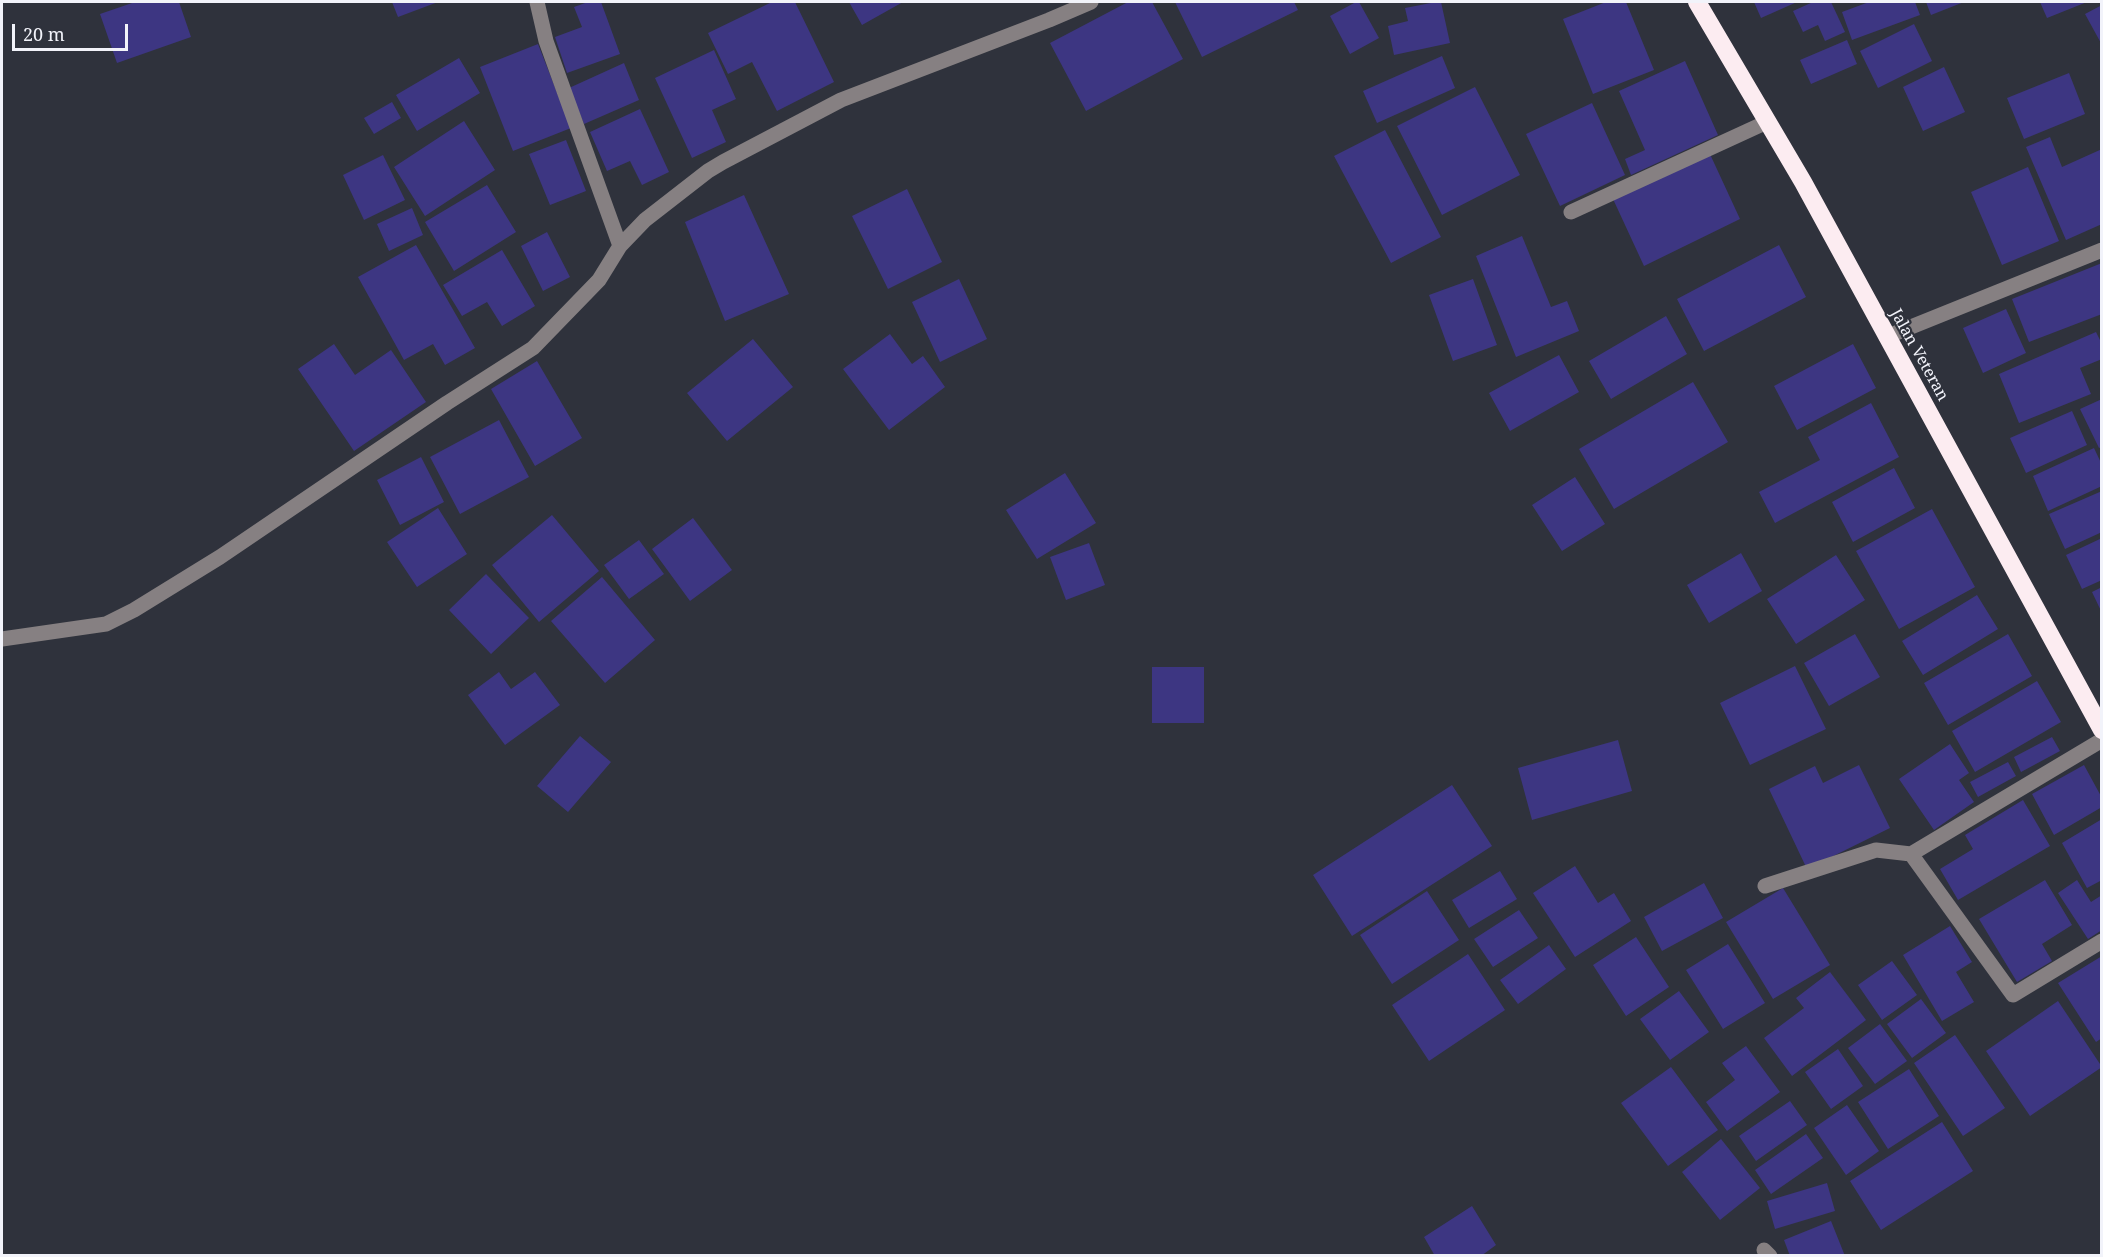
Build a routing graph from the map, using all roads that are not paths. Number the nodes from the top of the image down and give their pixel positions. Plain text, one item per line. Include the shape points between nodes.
1 (537, 2) edge
2 (1091, 2) edge
3 (1698, 2) edge
4 (1767, 122) junction
5 (1571, 212) dead end
6 (620, 246) junction
7 (2102, 250) edge
8 (1886, 337) junction
9 (2, 639) edge
10 (2102, 730) edge
11 (2102, 740) edge
12 (1911, 854) junction
13 (1765, 886) dead end
14 (2102, 941) edge

1 - 6 street via 546,41
2 - 6 street via 841,100 708,171 660,207
3 - 4 highway, Jalan Veteran
4 - 5 street
4 - 8 highway, Jalan Veteran
6 - 9 street via 599,280 533,348 220,557 106,624
7 - 8 street
8 - 10 highway, Jalan Veteran
11 - 12 street
12 - 13 street via 1876,849
12 - 14 street via 2013,995

